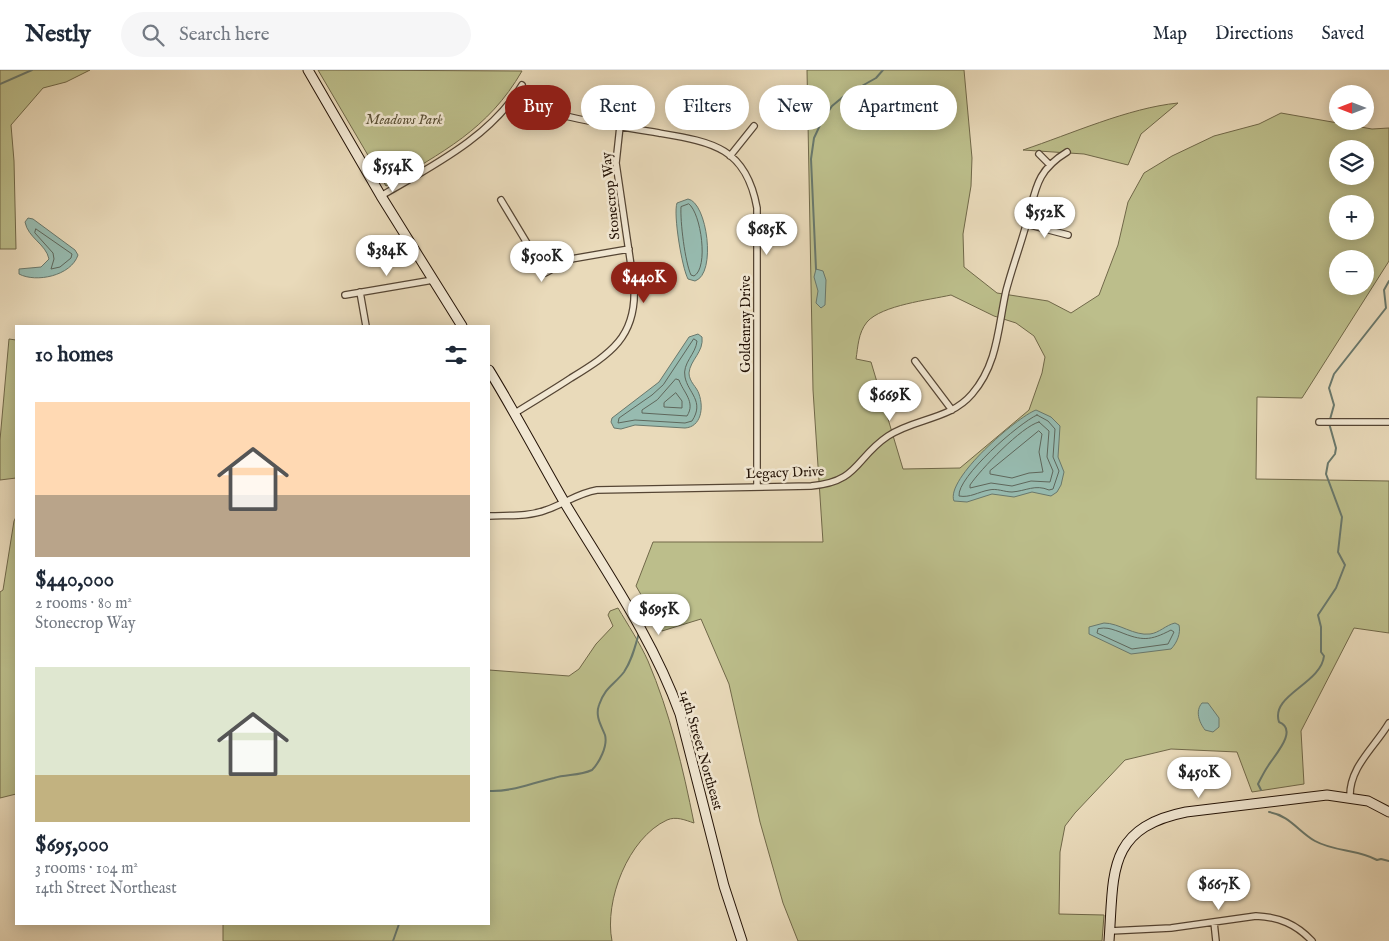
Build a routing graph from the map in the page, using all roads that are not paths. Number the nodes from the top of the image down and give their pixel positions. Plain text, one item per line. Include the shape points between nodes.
1 (308, 70) edge
2 (505, 109) edge
3 (754, 126) dead end
4 (620, 130) edge
5 (642, 130) edge
6 (1067, 152) dead end
7 (1039, 154) dead end
8 (730, 156) junction
9 (1049, 164) junction
10 (381, 196) junction
11 (501, 200) dead end
12 (1026, 224) junction
13 (1068, 235) dead end
14 (629, 249) junction
15 (433, 280) junction
16 (360, 292) junction
17 (345, 295) dead end
18 (366, 325) edge
19 (461, 325) edge
20 (915, 361) dead end
21 (490, 372) edge
22 (952, 410) junction
23 (515, 413) junction
24 (1319, 422) dead end
25 (1389, 422) edge
26 (757, 486) junction
27 (565, 503) junction
28 (490, 516) edge
29 (1389, 723) edge
30 (1350, 797) junction
31 (1389, 812) edge
32 (1214, 922) junction
33 (1110, 931) junction
34 (742, 941) edge
35 (1109, 941) edge
36 (1216, 941) edge
37 (1312, 941) edge

1 - 10 street
2 - 10 street via 487,129
3 - 8 street
4 - 14 street, Stonecrop Way via 616,163
5 - 8 street, Goldenray Drive via 707,142
6 - 9 street, Legacy Drive
7 - 9 street
8 - 26 street, Goldenray Drive via 748,177 757,208
9 - 12 street, Legacy Drive via 1034,189
10 - 15 street
11 - 14 street via 546,273 571,259
12 - 13 street
12 - 22 street, Legacy Drive via 1006,291 990,367 971,395
14 - 23 street, Stonecrop Way via 635,297 632,319 623,338 603,359
15 - 16 street
15 - 19 street
16 - 17 street
16 - 18 street
20 - 22 street
21 - 23 street, 14th Street Northeast
22 - 26 street, Legacy Drive via 894,432 848,476 838,481 811,486
23 - 27 street, 14th Street Northeast
24 - 25 street
26 - 27 street, Legacy Drive via 596,490
27 - 28 street, Legacy Drive via 527,515
27 - 34 street, 14th Street Northeast via 645,635 673,694 724,886
29 - 30 street via 1361,761
30 - 31 street via 1368,801
30 - 33 street via 1314,796 1186,812 1148,824 1131,837 1120,855 1113,882
32 - 33 street via 1151,930
32 - 36 street
32 - 37 street via 1256,916 1278,918 1297,927
33 - 35 street

